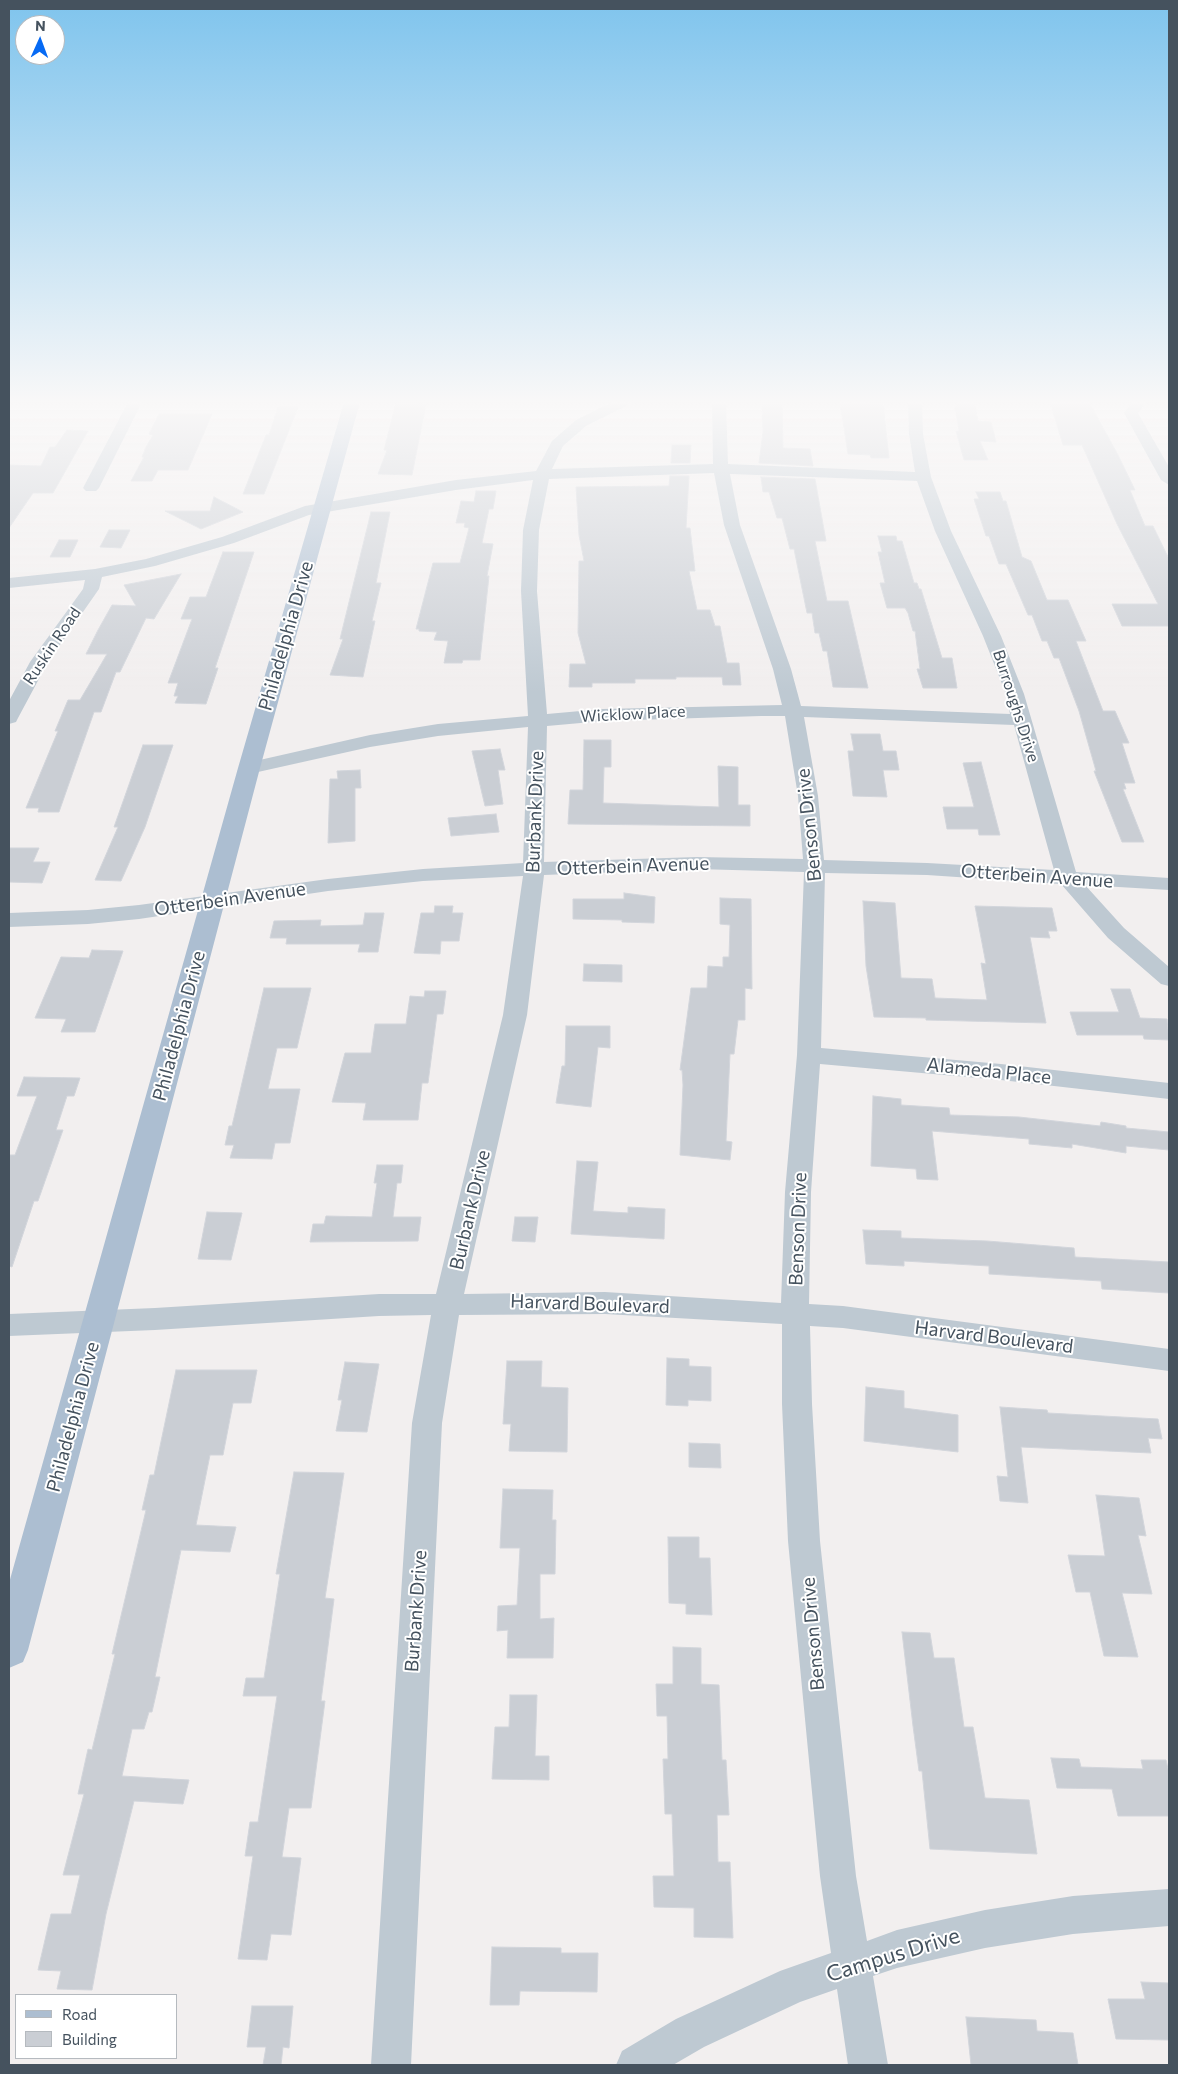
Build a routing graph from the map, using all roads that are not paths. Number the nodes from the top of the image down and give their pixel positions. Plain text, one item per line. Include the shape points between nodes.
1 (325, 499) edge
2 (367, 499) edge
3 (538, 499) edge
4 (728, 499) edge
5 (931, 499) edge
6 (323, 506) junction
7 (95, 574) junction
8 (9, 583) edge
9 (793, 710) junction
10 (9, 718) edge
11 (1021, 719) junction
12 (538, 720) junction
13 (249, 768) junction
14 (813, 865) junction
15 (533, 869) junction
16 (1068, 877) junction
17 (1169, 884) edge
18 (213, 901) junction
19 (9, 920) edge
20 (1169, 979) edge
21 (809, 1055) junction
22 (1169, 1092) edge
23 (448, 1303) junction
24 (796, 1314) junction
25 (100, 1322) junction
26 (9, 1325) edge
27 (1169, 1360) edge
28 (9, 1650) edge
29 (1169, 1907) edge
30 (852, 1966) junction
31 (391, 2065) edge
32 (636, 2065) edge
33 (868, 2065) edge

1 - 6 main road, Philadelphia Drive
2 - 6 street
3 - 12 street, Burbank Drive via 529,574
4 - 9 street, Benson Drive via 735,534
5 - 11 street, Burroughs Drive via 995,644 1015,694
6 - 7 street via 194,551
6 - 13 main road, Philadelphia Drive
7 - 8 street
7 - 10 street, Ruskin Road via 91,589 39,662
9 - 11 street, Wicklow Place
9 - 12 street, Wicklow Place via 664,712
9 - 14 street, Benson Drive via 808,796
11 - 16 street, Burroughs Drive
12 - 13 street, Wicklow Place via 404,735
12 - 15 street, Burbank Drive
13 - 18 main road, Philadelphia Drive
14 - 15 street, Otterbein Avenue via 697,862
14 - 16 street, Otterbein Avenue
14 - 21 street, Benson Drive
15 - 18 street, Otterbein Avenue via 423,875
15 - 23 street, Burbank Drive via 533,890 515,1015
16 - 17 street, Otterbein Avenue
16 - 20 street, Burroughs Drive via 1116,932
18 - 19 street, Otterbein Avenue via 88,917
18 - 25 main road, Philadelphia Drive
21 - 22 street, Alameda Place via 962,1068
21 - 24 street, Benson Drive via 798,1192
23 - 24 street, Harvard Boulevard via 605,1303
23 - 25 street, Harvard Boulevard via 378,1304
23 - 31 street, Burbank Drive via 439,1340 428,1423
24 - 27 street, Harvard Boulevard via 843,1317
24 - 30 street, Benson Drive via 805,1550 837,1866
25 - 26 street, Harvard Boulevard
25 - 28 main road, Philadelphia Drive
29 - 30 street, Campus Drive via 1073,1915 985,1928 896,1949
30 - 32 street, Campus Drive via 794,1986 690,2033
30 - 33 street, Benson Drive

